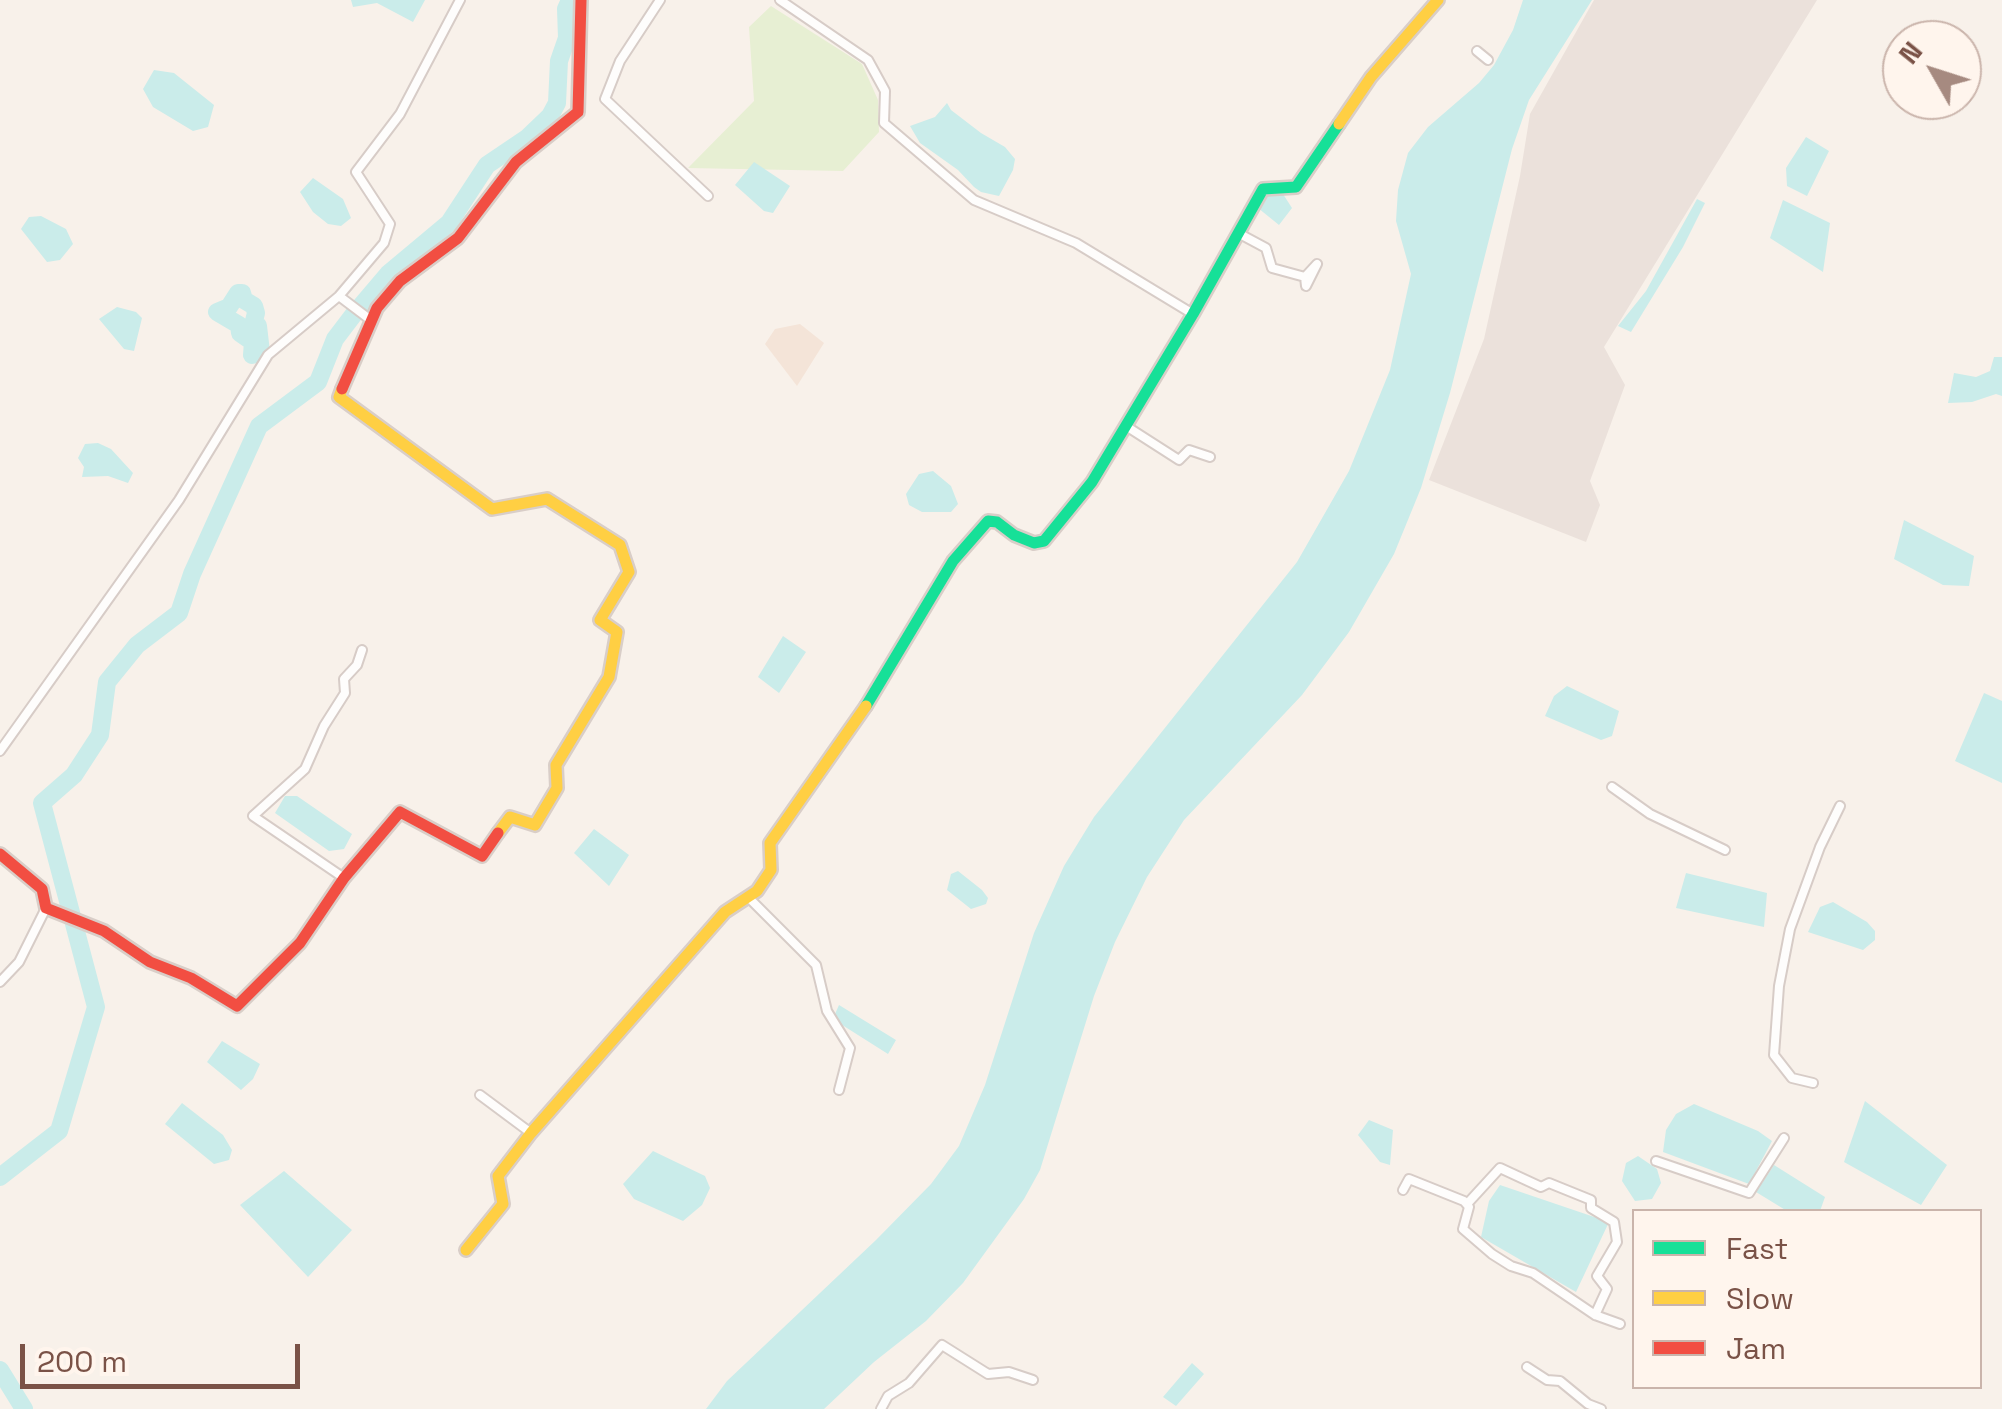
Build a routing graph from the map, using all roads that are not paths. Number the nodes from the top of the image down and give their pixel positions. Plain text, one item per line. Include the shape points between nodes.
1 (460, 0) edge
2 (581, 0) edge
3 (660, 0) edge
4 (780, 0) edge
5 (1438, 0) edge
6 (1477, 51) dead end
7 (1488, 60) dead end
8 (708, 196) dead end
9 (1238, 233) junction
10 (1305, 277) dead end
11 (339, 296) junction
12 (1194, 314) junction
13 (369, 317) junction
14 (1126, 426) junction
15 (1210, 457) dead end
16 (362, 650) dead end
17 (0, 751) edge
18 (1612, 788) dead end
19 (1840, 806) dead end
20 (1725, 850) dead end
21 (0, 854) edge
22 (344, 878) junction
23 (749, 898) junction
24 (46, 908) junction
25 (0, 982) edge
26 (1813, 1084) dead end
27 (839, 1090) dead end
28 (480, 1095) dead end
29 (531, 1133) junction
30 (1784, 1138) dead end
31 (1656, 1160) dead end
32 (1403, 1190) dead end
33 (1467, 1204) junction
34 (466, 1250) dead end
35 (1594, 1316) junction
36 (1620, 1324) dead end
37 (1527, 1366) dead end
38 (1033, 1380) dead end
39 (881, 1409) edge
40 (1602, 1409) edge

1 - 11 street via 400,114 356,172 390,224 384,243
2 - 13 street via 578,112 516,162 458,238 400,281
3 - 8 street via 620,61 606,99
4 - 12 street via 868,60 885,91 884,123 974,200 1076,243
5 - 9 street via 1372,77 1296,187 1263,190
6 - 7 street
9 - 10 street via 1266,248 1272,268
9 - 12 street
11 - 13 street
11 - 17 street via 268,355 179,500
12 - 14 street
13 - 22 street via 339,397 492,508 547,499 620,545 629,572 600,620 617,632 609,677 556,766 557,788 535,826 510,817 482,856 400,812
14 - 15 street via 1180,460 1189,450
14 - 23 street via 1044,541 1034,543 988,522 953,561 877,690 770,843 770,874
16 - 22 street via 305,768 253,816
18 - 20 street
19 - 26 street via 1790,929 1779,986 1774,1055 1792,1078
21 - 24 street via 42,889
22 - 24 street via 300,943 237,1006 104,931
23 - 27 street via 816,965 827,1011 850,1048
23 - 29 street via 726,912
24 - 25 street via 19,962
28 - 29 street
29 - 34 street via 498,1176 503,1204
30 - 31 street via 1749,1193
32 - 33 street via 1409,1179
33 - 35 street via 1463,1229
33 - 35 street via 1500,1168 1591,1200 1591,1208 1614,1222 1617,1242 1597,1276 1607,1289
35 - 36 street
37 - 40 street
38 - 39 street via 988,1374 942,1345

